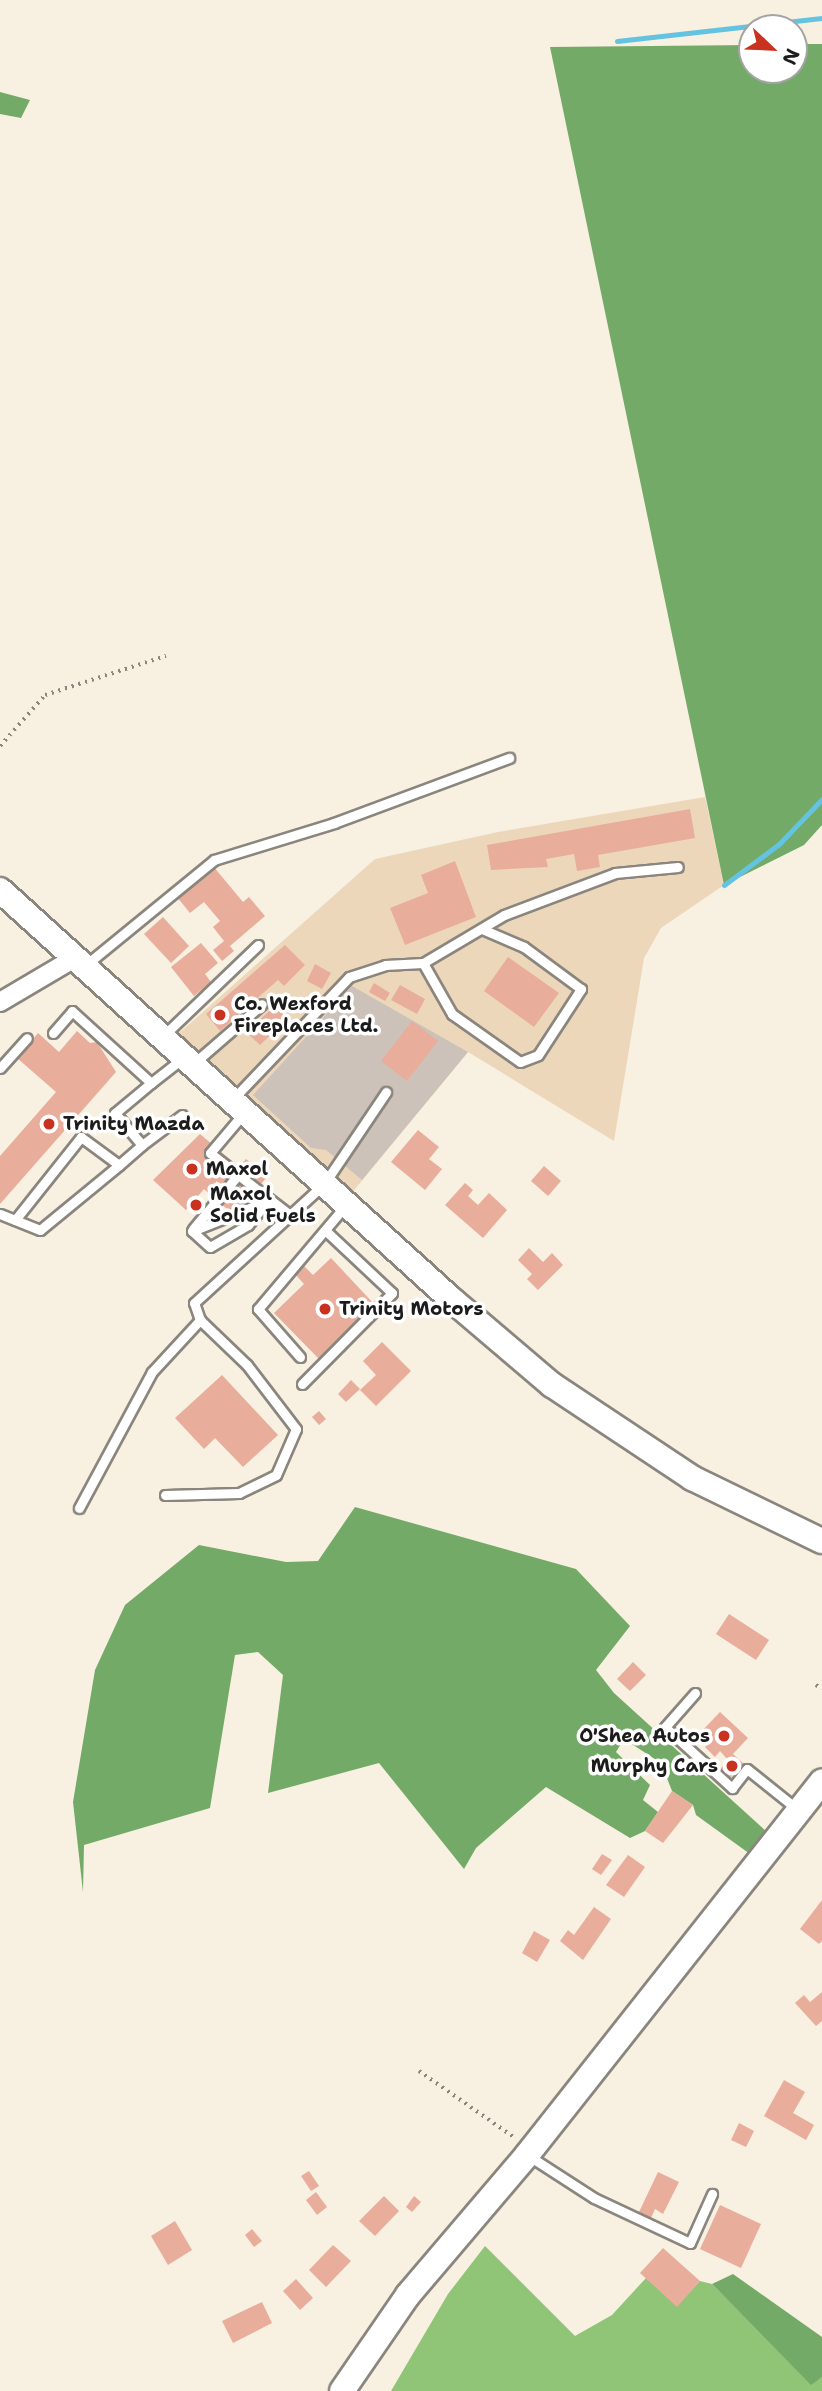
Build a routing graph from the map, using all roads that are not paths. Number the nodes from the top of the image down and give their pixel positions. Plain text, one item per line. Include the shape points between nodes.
1 (509, 758) dead end
2 (678, 867) dead end
3 (0, 890) edge
4 (482, 929) junction
5 (258, 945) dead end
6 (78, 963) junction
7 (423, 963) junction
8 (0, 1002) edge
9 (262, 1004) dead end
10 (52, 1033) dead end
11 (27, 1038) dead end
12 (161, 1038) junction
13 (188, 1062) junction
14 (0, 1068) edge
15 (151, 1083) junction
16 (386, 1092) dead end
17 (238, 1107) junction
18 (182, 1115) dead end
19 (142, 1145) junction
20 (119, 1165) junction
21 (238, 1175) junction
22 (324, 1184) junction
23 (270, 1199) junction
24 (346, 1205) junction
25 (0, 1213) edge
26 (290, 1215) junction
27 (15, 1220) junction
28 (325, 1230) junction
29 (192, 1231) junction
30 (200, 1320) junction
31 (300, 1357) dead end
32 (302, 1384) dead end
33 (166, 1495) dead end
34 (79, 1508) dead end
35 (822, 1541) edge
36 (695, 1693) dead end
37 (822, 1782) edge
38 (801, 1812) junction
39 (529, 2152) junction
40 (712, 2194) dead end
41 (342, 2391) edge

1 - 6 lane via 334,823 214,860
2 - 4 lane via 615,873 504,915
3 - 6 main road
4 - 7 lane
4 - 7 lane via 524,947 581,989 538,1055 520,1062 452,1014
5 - 12 lane
6 - 8 street
6 - 12 main road
7 - 17 lane via 385,965 349,977
9 - 13 lane
10 - 15 lane via 72,1011
11 - 14 lane
12 - 13 main road
13 - 15 lane
13 - 17 main road
15 - 19 lane via 116,1113
16 - 22 lane
17 - 21 lane via 210,1153
17 - 22 main road
18 - 19 lane
19 - 20 lane
20 - 27 lane via 40,1230
20 - 27 lane via 81,1137
21 - 23 lane
21 - 29 lane
22 - 24 main road
22 - 26 lane
23 - 26 lane
23 - 29 lane
23 - 29 lane via 248,1225 210,1247
24 - 28 lane
24 - 35 main road via 552,1385 692,1478
25 - 27 lane
26 - 30 lane via 194,1303
28 - 31 lane via 258,1308
28 - 32 lane via 392,1293
30 - 33 lane via 247,1365 296,1429 276,1475 239,1493
30 - 34 lane via 152,1372
36 - 38 lane via 665,1727 732,1788 747,1769
37 - 38 main road
38 - 39 main road
39 - 40 lane via 594,2198 690,2243
39 - 41 main road via 408,2295

